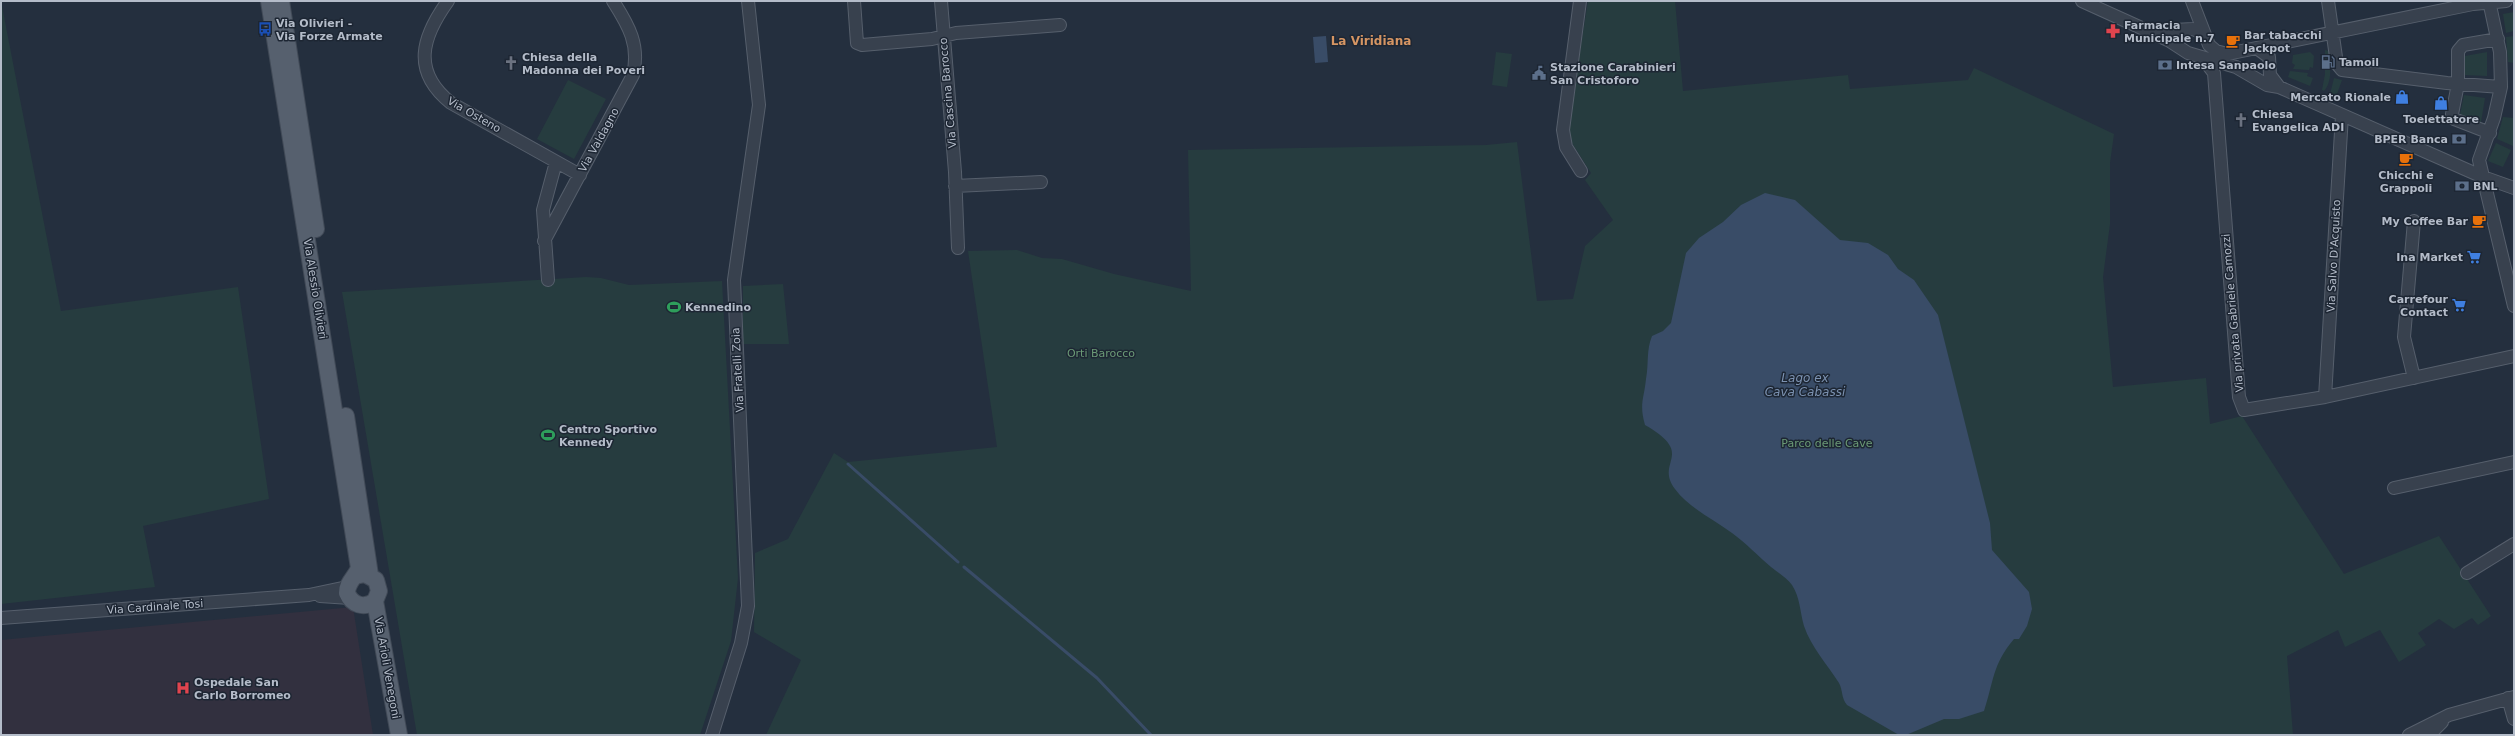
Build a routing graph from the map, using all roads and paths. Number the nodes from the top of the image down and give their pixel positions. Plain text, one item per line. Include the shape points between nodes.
1 (269, 1) edge
2 (281, 1) edge
3 (448, 1) edge
4 (613, 1) edge
5 (748, 1) edge
6 (854, 1) edge
7 (941, 1) edge
8 (1580, 1) edge
9 (2082, 1) edge
10 (2328, 1) edge
11 (2506, 1) edge
12 (2489, 2) edge
13 (2192, 5) edge
14 (1060, 25) dead end
15 (2188, 30) junction
16 (2147, 31) junction
17 (2333, 34) junction
18 (944, 37) junction
19 (2205, 37) junction
20 (2498, 39) junction
21 (2282, 43) junction
22 (2254, 49) junction
23 (2192, 53) junction
24 (2270, 63) junction
25 (2228, 66) junction
26 (2214, 73) junction
27 (2248, 75) junction
28 (2458, 84) junction
29 (2279, 87) junction
30 (2501, 87) junction
31 (2342, 114) junction
32 (2490, 133) junction
33 (556, 162) junction
34 (1580, 171) dead end
35 (580, 175) junction
36 (2483, 177) junction
37 (1041, 182) dead end
38 (956, 186) junction
39 (2514, 188) edge
40 (542, 210) junction
41 (556, 216) junction
42 (2414, 221) dead end
43 (544, 240) junction
44 (958, 248) dead end
45 (548, 280) dead end
46 (2514, 306) edge
47 (2514, 356) edge
48 (2414, 378) junction
49 (2325, 397) junction
50 (2514, 462) edge
51 (2394, 488) dead end
52 (2514, 544) edge
53 (2467, 573) dead end
54 (360, 590) junction
55 (1, 618) edge
56 (2511, 697) edge
57 (2449, 715) junction
58 (2514, 719) edge
59 (390, 735) edge
60 (398, 735) edge
61 (712, 735) edge
62 (2408, 735) edge
63 (2429, 735) edge

1 - 54 main road, Via Alessio Olivieri
2 - 54 main road, Via Alessio Olivieri
3 - 33 street, Via Osteno via 434,20 425,43 426,66 436,89 451,103
4 - 35 street, Via Valdagno via 632,32 635,66 629,85
5 - 61 street, Via Fratelli Zoia via 759,105 734,285 748,606 742,643
6 - 18 street via 859,45
7 - 18 street, Via Cascina Barocco
8 - 34 street via 1563,130 1566,147
9 - 16 street
10 - 17 street
11 - 12 street
12 - 17 street
12 - 20 street
13 - 15 street
13 - 19 street via 2200,17
14 - 18 street via 956,33
15 - 16 street
15 - 19 street via 2196,30
15 - 23 street via 2181,39
16 - 23 street
17 - 21 street
17 - 28 street via 2337,64 2344,71
18 - 38 street, Via Cascina Barocco
19 - 22 street via 2210,47 2223,53
19 - 23 street via 2202,51
20 - 28 street via 2463,45 2458,51
20 - 30 street via 2502,70
21 - 22 street
21 - 24 street
22 - 24 street via 2267,54
22 - 27 street via 2242,60 2242,67
23 - 25 street
23 - 26 street
24 - 27 street via 2268,72 2262,76
24 - 29 street via 2270,75
25 - 26 street
25 - 27 street
26 - 49 street, Via privata Gabriele Camozzi via 2240,397 2244,410
27 - 29 street via 2272,87
28 - 30 street
28 - 32 street via 2452,114 2454,119
29 - 31 street
30 - 32 street
31 - 36 street
31 - 49 street, Via Salvo D'Acquisto
32 - 36 street via 2479,160
33 - 35 street, Via Osteno
33 - 40 street
35 - 41 street, Via Valdagno
36 - 39 street
36 - 46 street
37 - 38 street
38 - 44 street, Via Cascina Barocco
40 - 41 street
40 - 43 street
41 - 43 street, Via Valdagno
42 - 48 street via 2404,337
43 - 45 street
47 - 48 street, Via privata Gabriele Camozzi
48 - 49 street, Via privata Gabriele Camozzi
50 - 51 street
52 - 53 street
54 - 55 street, Via Cardinale Tosi
54 - 59 main road, Via Arioli Venegoni via 372,622
54 - 60 main road, Via Arioli Venegoni
56 - 57 street
56 - 58 street
57 - 62 street
57 - 63 street

